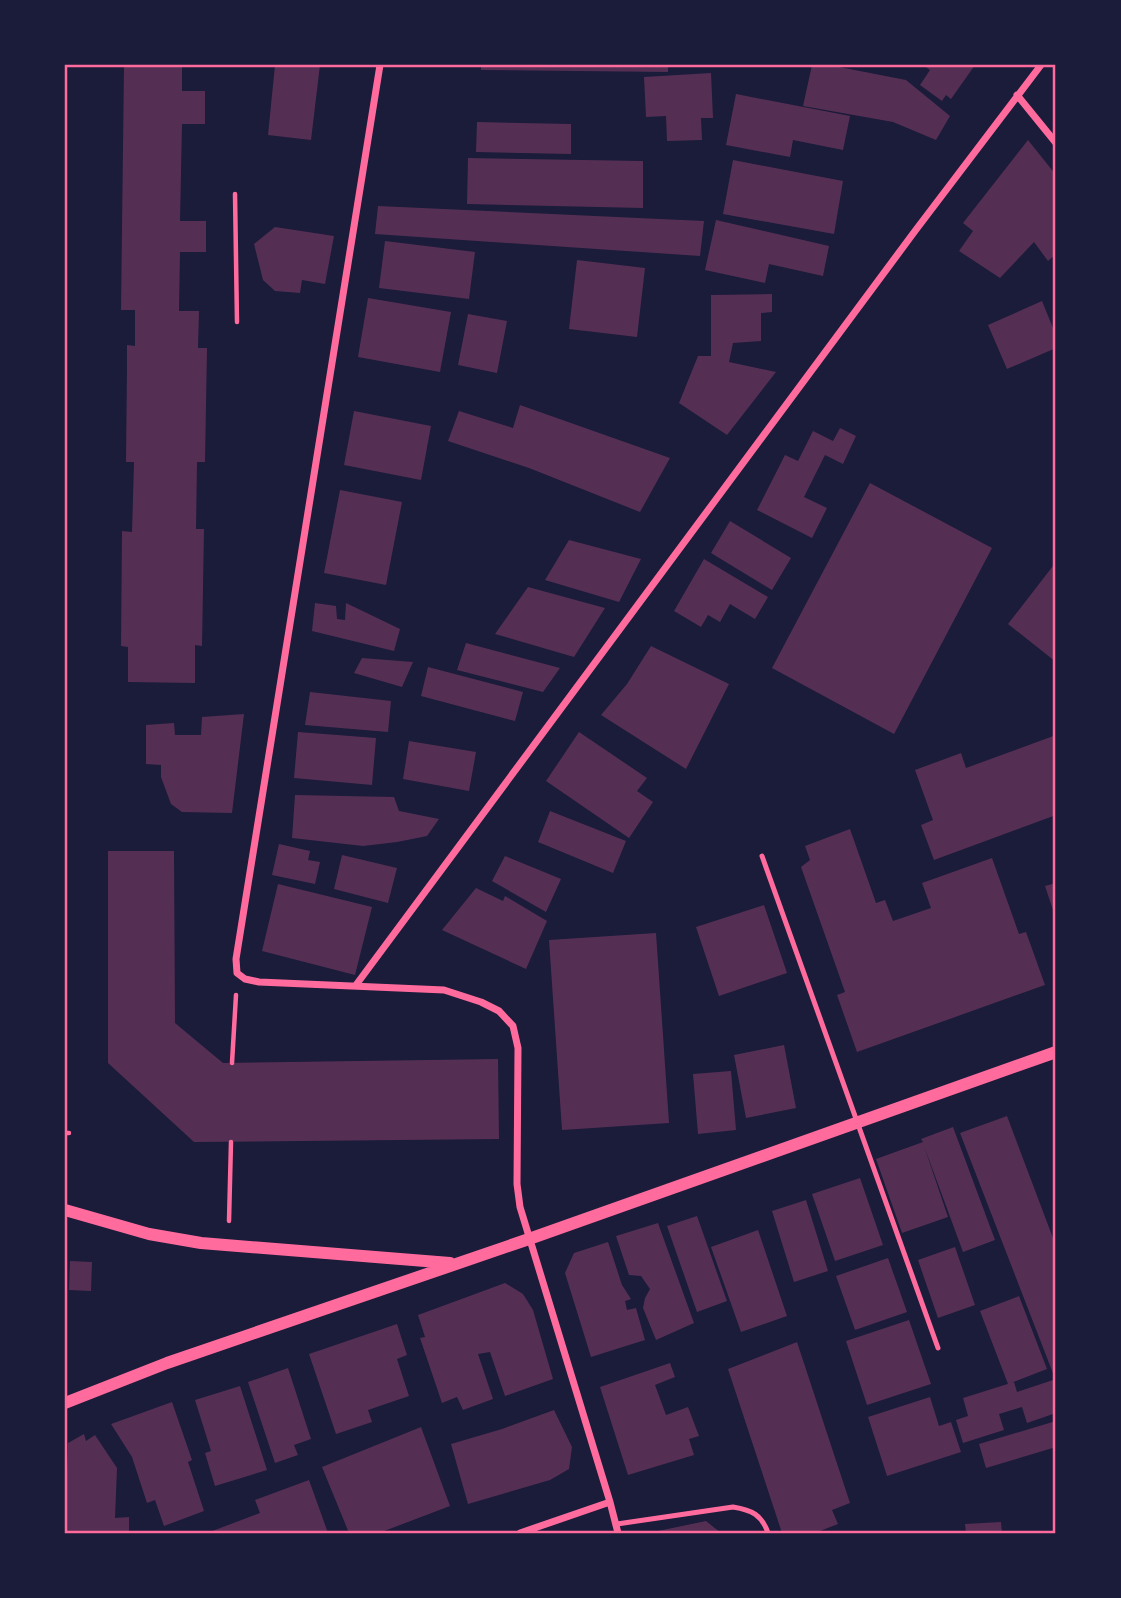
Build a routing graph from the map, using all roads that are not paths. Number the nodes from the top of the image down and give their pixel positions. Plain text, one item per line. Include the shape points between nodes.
1 (380, 65) edge
2 (1041, 65) edge
3 (1017, 95) junction
4 (1056, 143) edge
5 (762, 856) dead end
6 (356, 985) junction
7 (1056, 1052) edge
8 (859, 1122) junction
9 (65, 1210) edge
10 (528, 1239) junction
11 (457, 1264) junction
12 (938, 1348) dead end
13 (65, 1403) edge
14 (610, 1502) junction
15 (617, 1524) junction
16 (520, 1533) edge
17 (618, 1533) edge
18 (768, 1533) edge

1 - 6 street via 236,959 237,973 245,979
2 - 3 street
3 - 4 street
3 - 6 street
5 - 8 lane
6 - 10 street via 444,990 499,1011 513,1026 518,1048 517,1184
7 - 8 street
8 - 10 street
8 - 12 lane
9 - 11 street via 149,1234 229,1246
10 - 11 street
10 - 14 street
11 - 13 street via 178,1358
14 - 15 street
14 - 16 street
15 - 17 street
15 - 18 lane via 733,1507 750,1510 763,1519

